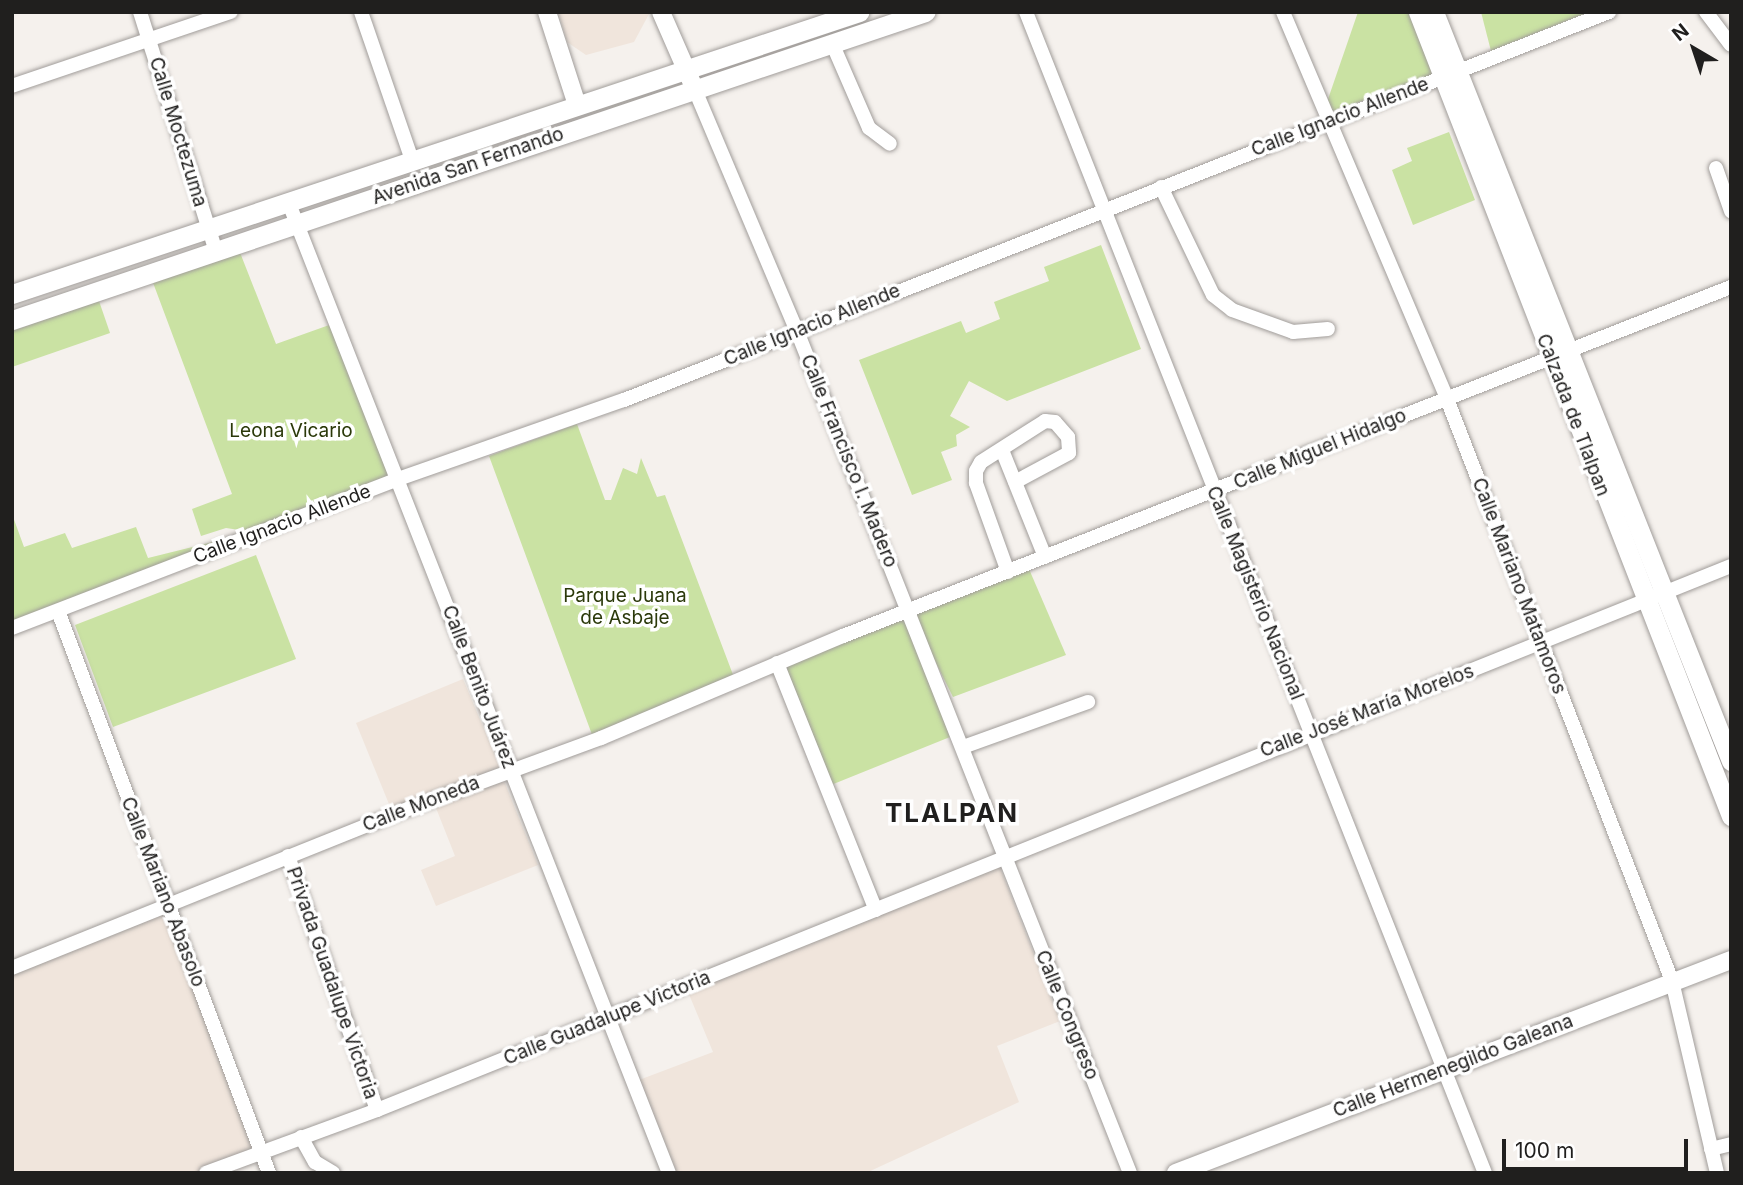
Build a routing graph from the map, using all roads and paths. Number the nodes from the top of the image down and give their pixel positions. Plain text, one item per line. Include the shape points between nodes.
1 (140, 12) edge
2 (231, 12) edge
3 (361, 12) edge
4 (547, 12) edge
5 (661, 12) edge
6 (859, 12) edge
7 (925, 12) edge
8 (1026, 12) edge
9 (1283, 12) edge
10 (1418, 12) edge
11 (1434, 12) edge
12 (1609, 12) edge
13 (1706, 12) edge
14 (149, 40) junction
15 (832, 43) junction
16 (1731, 45) edge
17 (685, 68) junction
18 (1449, 75) junction
19 (12, 86) edge
20 (695, 90) junction
21 (577, 105) junction
22 (1327, 122) junction
23 (890, 144) dead end
24 (412, 160) junction
25 (1717, 168) dead end
26 (1161, 187) junction
27 (288, 201) junction
28 (1103, 209) junction
29 (1731, 211) edge
30 (297, 224) junction
31 (208, 228) junction
32 (216, 251) junction
33 (1731, 287) edge
34 (12, 294) edge
35 (12, 320) edge
36 (1328, 330) dead end
37 (797, 331) junction
38 (1559, 353) junction
39 (1447, 399) junction
40 (1003, 450) junction
41 (398, 479) junction
42 (1015, 482) junction
43 (1214, 491) junction
44 (1045, 557) junction
45 (1731, 566) edge
46 (1008, 572) junction
47 (1654, 597) junction
48 (908, 610) junction
49 (58, 611) junction
50 (12, 628) edge
51 (1541, 643) junction
52 (778, 663) junction
53 (1088, 702) dead end
54 (1311, 733) junction
55 (963, 747) junction
56 (1731, 761) edge
57 (511, 769) junction
58 (1731, 816) edge
59 (288, 856) junction
60 (1004, 856) junction
61 (168, 904) junction
62 (876, 910) junction
63 (1731, 960) edge
64 (12, 968) edge
65 (1672, 981) junction
66 (609, 1017) junction
67 (1445, 1071) junction
68 (377, 1110) junction
69 (301, 1137) junction
70 (1731, 1144) edge
71 (1711, 1149) junction
72 (261, 1152) junction
73 (206, 1173) edge
74 (269, 1173) edge
75 (333, 1173) edge
76 (669, 1173) edge
77 (1129, 1173) edge
78 (1176, 1173) edge
79 (1485, 1173) edge
80 (1717, 1173) edge

1 - 14 street, Calle Moctezuma
2 - 14 street
3 - 24 street
4 - 21 street
5 - 17 street, Calle Francisco I. Madero
6 - 17 main road, Avenida San Fernando
7 - 15 main road, Avenida San Fernando
8 - 28 street, Calle Magisterio Nacional
9 - 22 street, Calle Mariano Matamoros
10 - 18 main road, Calzada de Tlalpan
11 - 18 main road, Calzada de Tlalpan
12 - 18 street, Calle Ignacio Allende
13 - 16 street
14 - 19 street
14 - 31 street, Calle Moctezuma
15 - 20 main road, Avenida San Fernando
15 - 23 street via 869,128
17 - 20 street, Calle Francisco I. Madero
17 - 21 main road, Avenida San Fernando
18 - 22 street, Calle Ignacio Allende
18 - 38 main road, Calzada de Tlalpan
20 - 30 main road, Avenida San Fernando
20 - 37 street, Calle Francisco I. Madero
21 - 24 main road, Avenida San Fernando
22 - 26 street, Calle Ignacio Allende
22 - 39 street, Calle Mariano Matamoros
24 - 27 main road, Avenida San Fernando
25 - 29 street
26 - 28 street, Calle Ignacio Allende
26 - 36 street via 1213,295 1232,310 1293,332
27 - 30 street, Calle Benito Juárez
27 - 31 main road, Avenida San Fernando
28 - 37 street, Calle Ignacio Allende
28 - 43 street, Calle Magisterio Nacional
30 - 32 main road, Avenida San Fernando
30 - 41 street, Calle Benito Juárez
31 - 32 street, Calle Moctezuma
31 - 34 main road, Avenida San Fernando
32 - 35 main road, Avenida San Fernando
33 - 38 street, Calle Miguel Hidalgo
37 - 41 street, Calle Ignacio Allende via 624,400
37 - 48 street, Calle Francisco I. Madero
38 - 39 street, Calle Miguel Hidalgo
38 - 47 main road, Calzada de Tlalpan
39 - 43 street, Calle Miguel Hidalgo
39 - 51 street, Calle Mariano Matamoros
40 - 42 street
40 - 42 street via 1050,419 1068,437 1069,453 1063,459
40 - 46 street via 981,462 976,483
41 - 49 street, Calle Ignacio Allende
41 - 57 street, Calle Benito Juárez
42 - 44 street
43 - 44 street, Calle Miguel Hidalgo
43 - 54 street, Calle Magisterio Nacional
44 - 46 street, Calle Miguel Hidalgo
45 - 47 street, Calle José María Morelos
46 - 48 street, Calle Miguel Hidalgo
47 - 51 street, Calle José María Morelos
47 - 56 main road, Calzada de Tlalpan
47 - 58 main road, Calzada de Tlalpan
48 - 52 street, Calle Moneda
48 - 55 street, Calle Francisco I. Madero
49 - 50 street, Calle Ignacio Allende
49 - 61 street, Calle Mariano Abasolo
51 - 54 street, Calle José María Morelos
51 - 65 street, Calle Mariano Matamoros
52 - 57 street, Calle Moneda via 601,738
52 - 62 street
53 - 55 street
54 - 60 street, Calle José María Morelos
54 - 67 street, Calle Magisterio Nacional
55 - 60 street, Calle Francisco I. Madero
57 - 59 street, Calle Moneda
57 - 66 street, Calle Benito Juárez
59 - 61 street, Calle Moneda
59 - 68 street, Privada Guadalupe Victoria
60 - 62 street, Calle Guadalupe Victoria
60 - 77 street, Calle Congreso
61 - 64 street, Calle Moneda
61 - 72 street, Calle Mariano Abasolo
62 - 66 street, Calle Guadalupe Victoria
63 - 65 street, Calle Hermenegildo Galeana
65 - 67 street, Calle Hermenegildo Galeana
65 - 71 street, Calle Mariano Matamoros
66 - 68 street, Calle Guadalupe Victoria
66 - 76 street, Calle Benito Juárez
67 - 78 street, Calle Hermenegildo Galeana
67 - 79 street, Calle Magisterio Nacional
68 - 69 street, Calle Guadalupe Victoria
69 - 72 street, Calle Guadalupe Victoria
69 - 75 street via 315,1162
70 - 71 street
71 - 80 street, Calle Mariano Matamoros
72 - 73 street, Calle Guadalupe Victoria
72 - 74 street, Calle Mariano Abasolo

